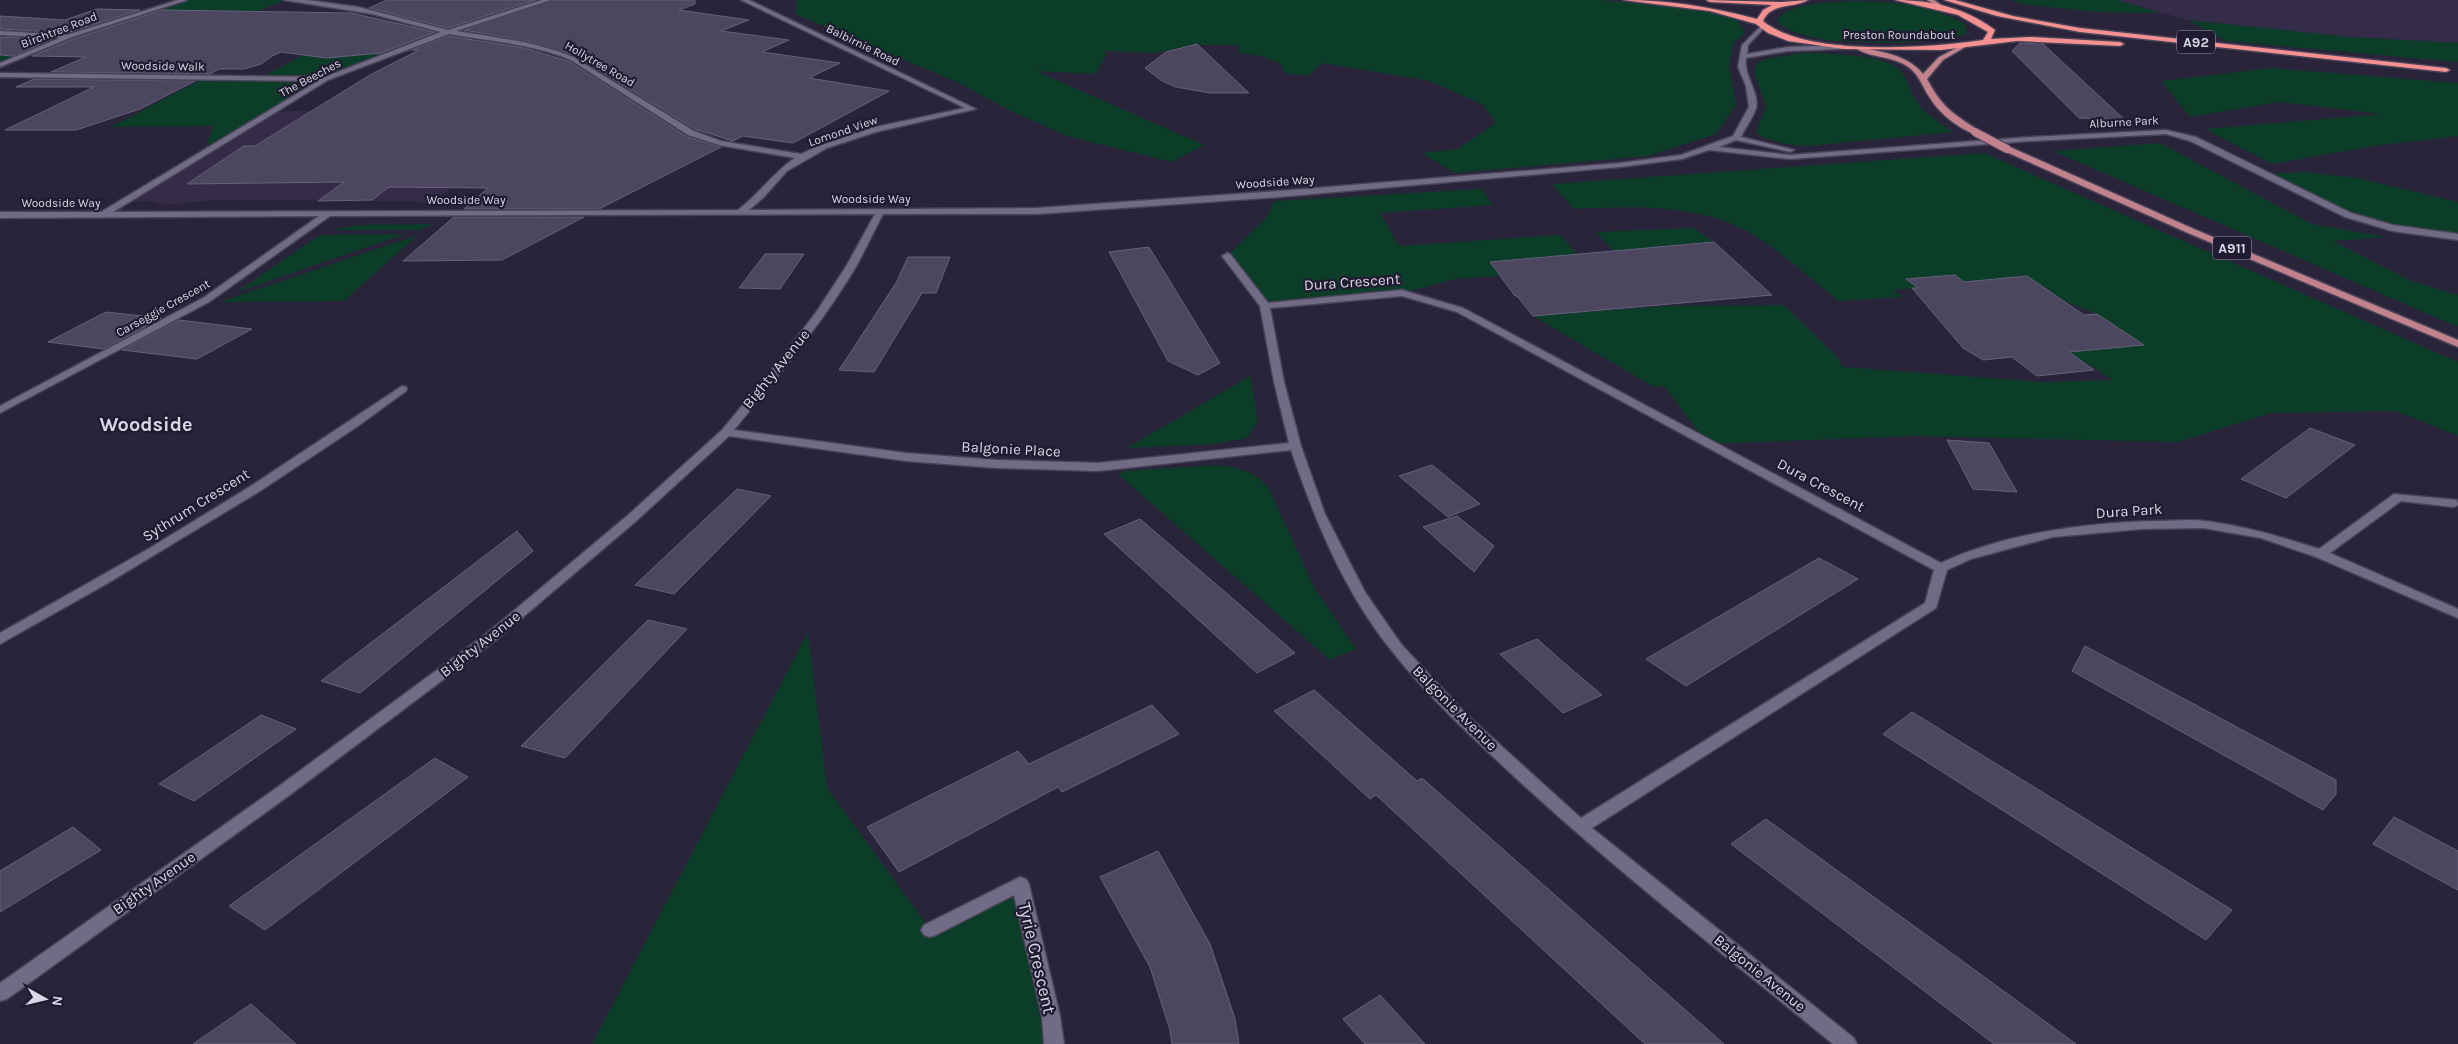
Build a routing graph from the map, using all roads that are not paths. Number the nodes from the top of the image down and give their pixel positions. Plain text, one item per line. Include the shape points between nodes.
1 (184, 0) edge
2 (287, 0) edge
3 (548, 0) edge
4 (744, 0) edge
5 (1627, 0) edge
6 (1710, 0) edge
7 (1804, 0) edge
8 (1899, 0) edge
9 (1930, 0) edge
10 (1948, 0) edge
11 (1788, 3) junction
12 (1943, 8) junction
13 (1966, 15) junction
14 (1761, 24) junction
15 (448, 32) junction
16 (0, 33) edge
17 (70, 36) junction
18 (1987, 40) junction
19 (1964, 46) junction
20 (1842, 47) junction
21 (2179, 47) junction
22 (1860, 48) junction
23 (1743, 57) junction
24 (0, 65) edge
25 (2446, 70) junction
26 (2458, 71) edge
27 (0, 75) edge
28 (1924, 78) junction
29 (326, 79) junction
30 (972, 109) joint
31 (1736, 138) junction
32 (1710, 148) junction
33 (1831, 153) junction
34 (803, 157) junction
35 (740, 212) junction
36 (880, 212) junction
37 (328, 214) junction
38 (0, 215) edge
39 (102, 215) junction
40 (2458, 237) edge
41 (1227, 256) dead end
42 (1265, 306) junction
43 (2458, 344) edge
44 (402, 389) dead end
45 (0, 410) edge
46 (726, 432) junction
47 (1295, 446) junction
48 (2453, 503) dead end
49 (2321, 554) junction
50 (1941, 568) junction
51 (2458, 614) edge
52 (0, 639) edge
53 (1580, 827) junction
54 (930, 930) dead end
55 (0, 993) edge
56 (1054, 1044) edge
57 (1847, 1044) edge

1 - 17 street, Birchtree Road
2 - 15 street, Hollytree Road via 360,10
3 - 15 street, The Beeches
4 - 30 street, Balbirnie Road
5 - 14 highway, A92 via 1710,9
6 - 11 highway
7 - 11 highway
8 - 12 highway, Preston Roundabout / A92
9 - 12 main road
10 - 25 highway, A92 via 1975,10 2080,30
11 - 14 highway via 1770,8 1761,15
12 - 13 highway, Preston Roundabout / A92
13 - 18 highway, Preston Roundabout / A92 via 1983,23 1992,32
13 - 21 highway, A92 via 2063,34
14 - 20 highway, Preston Roundabout / A92 via 1792,39
14 - 23 street via 1745,45
15 - 29 street, The Beeches
15 - 34 street, Hollytree Road via 551,49 571,58 691,133 719,143
16 - 17 street
17 - 24 street, Birchtree Road
18 - 19 highway, Preston Roundabout / A92
18 - 21 highway, A92 via 2040,39
19 - 22 highway, Preston Roundabout / A92
19 - 28 main road via 1940,58
20 - 22 highway, Preston Roundabout / A92
20 - 23 street via 1788,48
21 - 25 highway, A92
22 - 28 main road, A911 via 1905,62
23 - 31 street via 1741,67 1753,106
25 - 26 highway, A92
27 - 29 street, Woodside Walk
28 - 43 main road, A911, bridge via 1927,89 1948,114 2007,149
29 - 39 street, The Beeches
30 - 34 street, Lomond View via 834,143
31 - 32 street, Woodside Way
31 - 33 street, Alburne Park via 1788,150
32 - 33 street, Alburne Park via 1790,157
32 - 36 street, Woodside Way via 1682,158 1629,164 1279,194 1037,211
33 - 40 street, Alburne Park via 2030,138 2166,132 2193,139 2348,215 2392,228
34 - 35 street, Lomond View via 784,169 760,196
35 - 36 street, Woodside Way
35 - 37 street, Woodside Way
36 - 46 street, Bighty Avenue via 852,265 821,312
37 - 39 street, Woodside Way
37 - 45 street, Carseggie Crescent via 206,300
38 - 39 street, Woodside Way
41 - 42 street, Balgonie Avenue
42 - 47 street, Balgonie Avenue
42 - 50 street, Dura Crescent via 1402,293 1460,310
44 - 52 street, Sythrum Crescent via 227,506
46 - 47 street, Balgonie Place via 915,458 1098,467
46 - 55 street, Bighty Avenue via 631,519 491,637
47 - 53 street, Balgonie Avenue via 1319,514 1359,593 1396,647 1460,717
48 - 49 street via 2398,497
49 - 50 street, Dura Park via 2264,535 2203,524 2142,525 2053,534 1966,556
49 - 51 street, Dura Park
50 - 53 street via 1931,605
53 - 57 street, Balgonie Avenue
54 - 56 street, Tyrie Crescent via 1020,884 1051,1016

